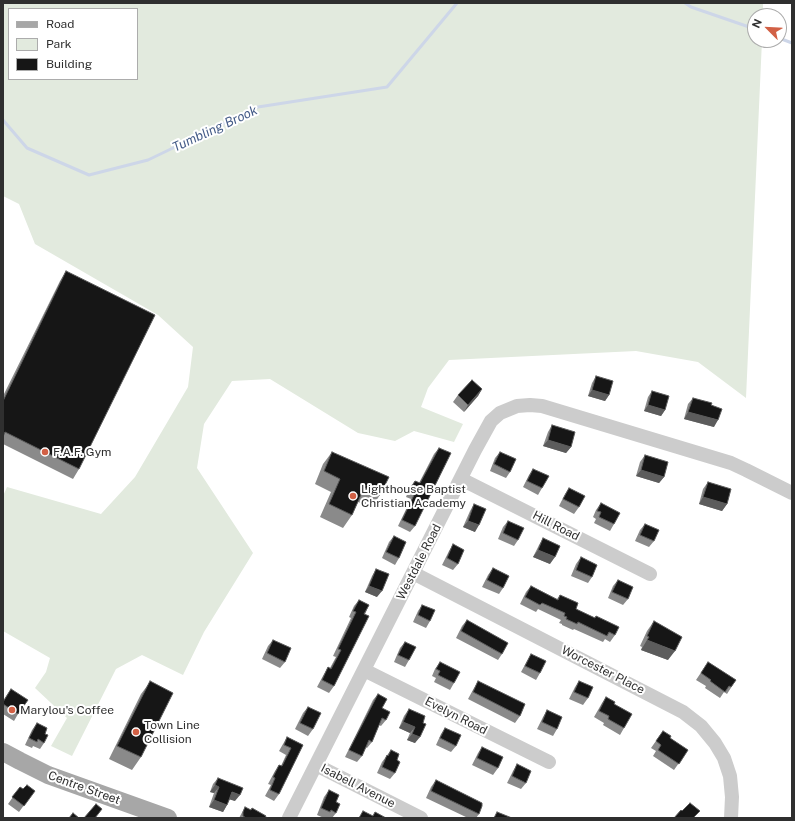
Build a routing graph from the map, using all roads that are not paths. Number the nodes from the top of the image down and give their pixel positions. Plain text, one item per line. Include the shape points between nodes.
1 (461, 479) junction
2 (792, 493) edge
3 (413, 573) junction
4 (650, 574) dead end
5 (364, 670) junction
6 (3, 752) edge
7 (549, 762) dead end
8 (316, 765) junction
9 (168, 818) edge
10 (289, 818) edge
11 (421, 818) edge
12 (731, 818) edge

1 - 2 street, Westdale Road via 482,436 495,417 511,408 530,405 731,463
1 - 3 street, Westdale Road
1 - 4 street, Hill Road
3 - 5 street, Westdale Road
3 - 12 street, Worcester Place via 683,712 701,726 724,758 730,776
5 - 7 street, Evelyn Road
5 - 8 street, Westdale Road
6 - 9 main road, Centre Street via 48,775
8 - 10 street, Westdale Road
8 - 11 street, Isabell Avenue

